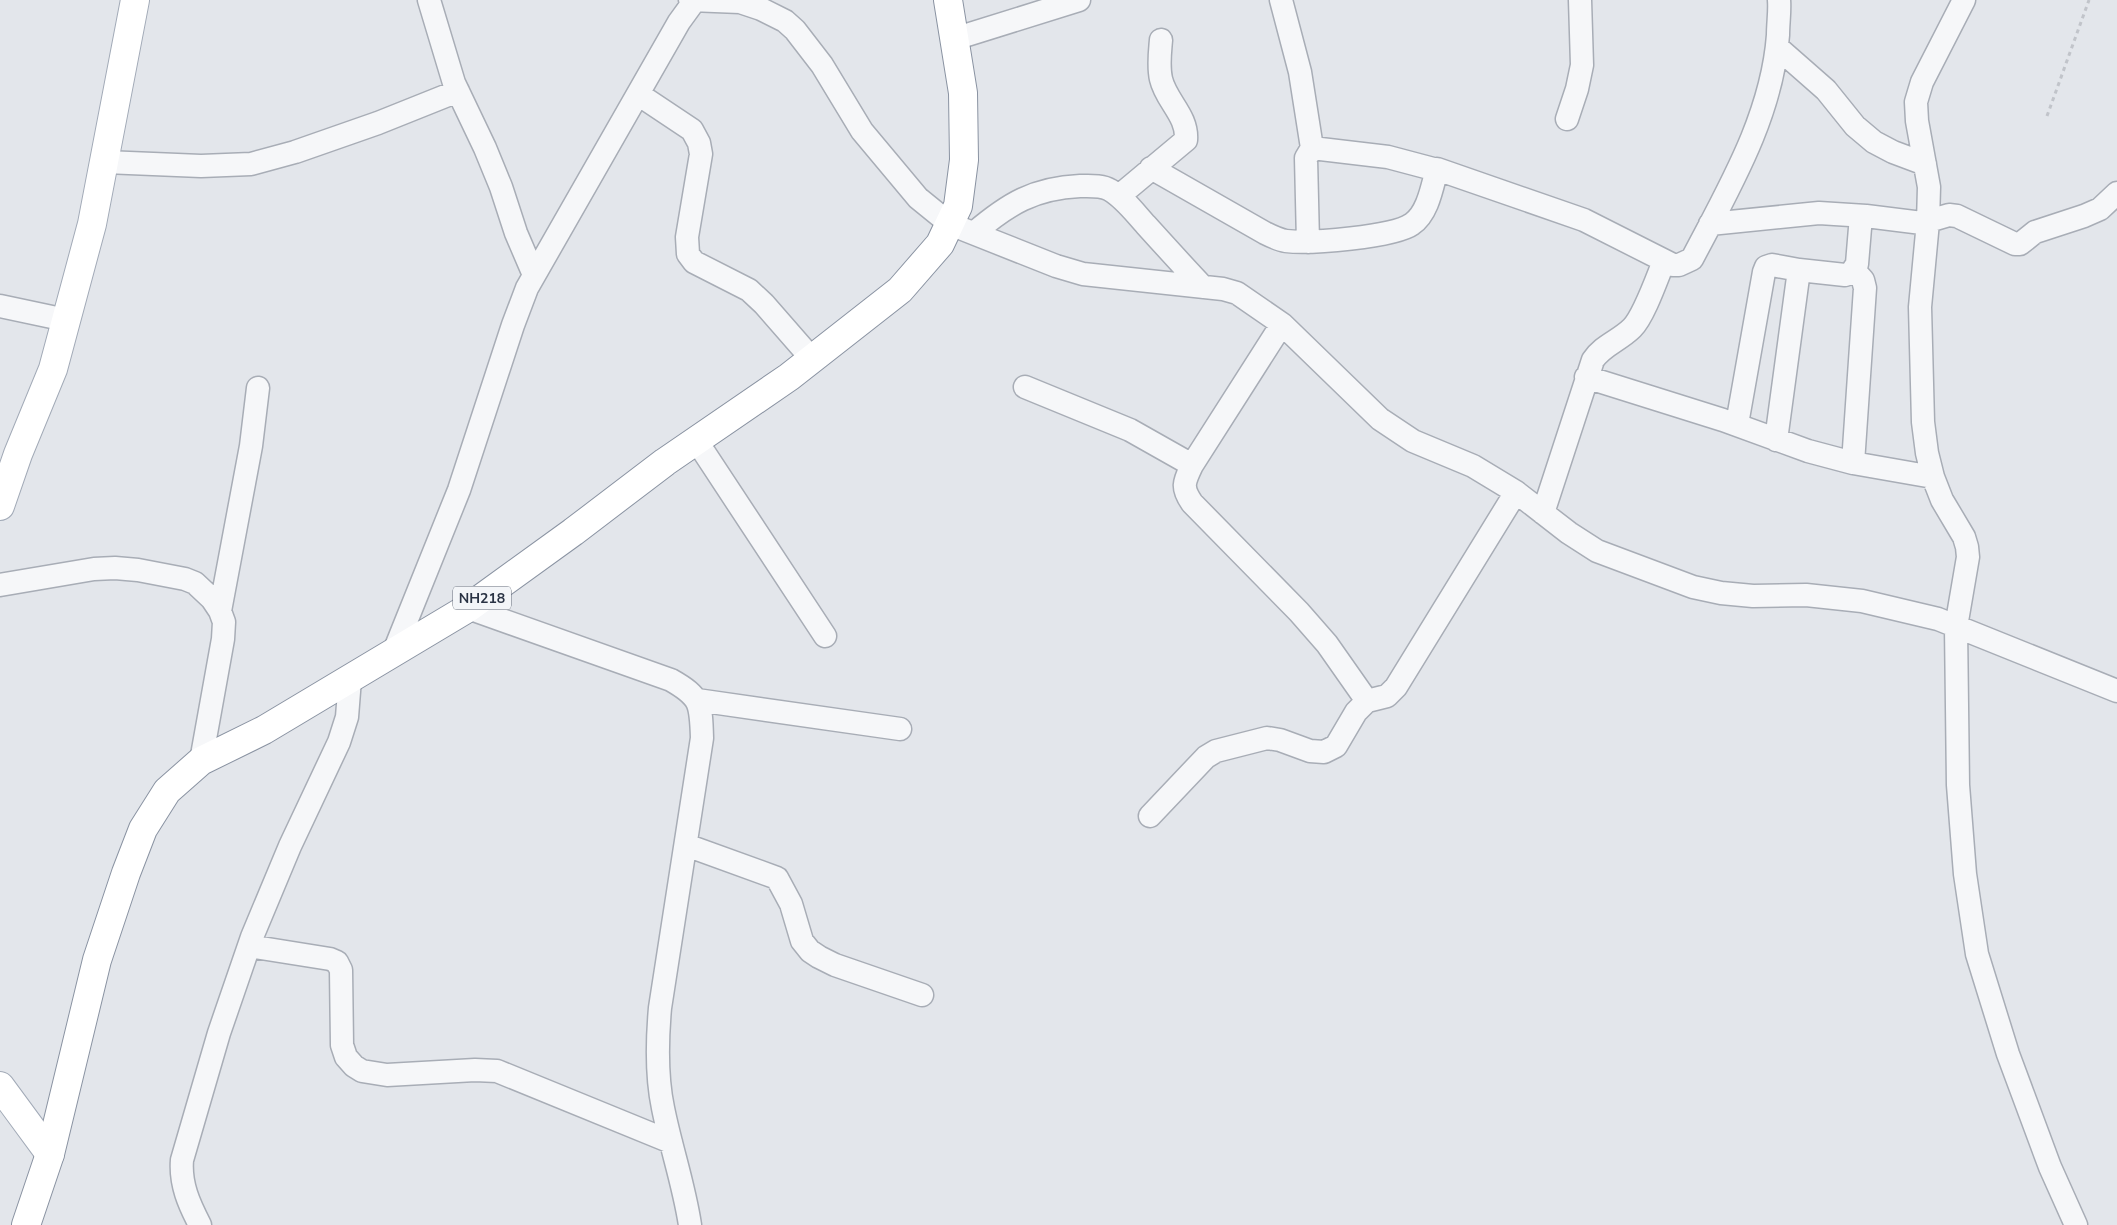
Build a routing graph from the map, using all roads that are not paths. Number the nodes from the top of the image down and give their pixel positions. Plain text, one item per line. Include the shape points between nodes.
1 (135, 0) edge
2 (429, 0) edge
3 (690, 0) edge
4 (695, 0) edge
5 (948, 0) edge
6 (1079, 0) edge
7 (1281, 0) edge
8 (1580, 0) edge
9 (1779, 0) edge
10 (1964, 0) edge
11 (1049, 4) edge
12 (954, 39) junction
13 (1161, 40) dead end
14 (1777, 47) junction
15 (458, 91) junction
16 (638, 94) junction
17 (1567, 119) dead end
18 (1312, 148) junction
19 (104, 162) junction
20 (1925, 164) junction
21 (1151, 168) junction
22 (1437, 170) junction
23 (2117, 193) edge
24 (1119, 196) junction
25 (1861, 216) junction
26 (1928, 222) junction
27 (1710, 224) junction
28 (962, 228) junction
29 (1308, 242) junction
30 (1664, 261) junction
31 (1799, 270) junction
32 (1854, 270) junction
33 (534, 275) junction
34 (1203, 288) junction
35 (0, 306) edge
36 (66, 320) junction
37 (1282, 324) junction
38 (812, 358) junction
39 (1586, 377) junction
40 (1025, 387) dead end
41 (258, 388) dead end
42 (1737, 424) junction
43 (696, 440) junction
44 (1776, 440) junction
45 (1853, 463) junction
46 (1192, 466) junction
47 (1933, 477) junction
48 (1516, 492) junction
49 (0, 506) edge
50 (1543, 513) junction
51 (0, 585) edge
52 (468, 608) junction
53 (220, 611) junction
54 (1956, 627) junction
55 (825, 636) dead end
56 (393, 654) junction
57 (350, 679) junction
58 (2117, 692) edge
59 (697, 700) junction
60 (1367, 701) junction
61 (900, 729) dead end
62 (201, 761) junction
63 (1150, 816) dead end
64 (686, 845) junction
65 (249, 946) junction
66 (922, 995) dead end
67 (0, 1086) edge
68 (672, 1142) junction
69 (50, 1154) junction
70 (26, 1225) edge
71 (200, 1225) edge
72 (690, 1225) edge
73 (2076, 1225) edge

1 - 19 main road
2 - 15 street
3 - 4 street
4 - 16 street
4 - 28 street via 740,2 785,21 822,65 862,131 918,198
5 - 12 main road, NH218
6 - 11 street
7 - 18 street via 1300,72
8 - 17 street via 1582,66
9 - 14 street
10 - 20 street via 1922,82 1916,102
11 - 12 street
12 - 28 main road, NH218 via 963,92 964,160 958,206
13 - 21 street via 1161,80 1184,122 1186,140
14 - 20 street via 1826,90 1855,126 1874,142
14 - 27 street via 1773,76 1753,136
15 - 19 street via 378,123 251,164 201,166
15 - 33 street via 485,148
16 - 33 street
16 - 38 street via 692,130 699,143 702,154 687,237 688,254 694,262 748,290
18 - 22 street via 1388,156
18 - 29 street via 1306,158
19 - 36 main road via 92,224
20 - 26 street via 1929,187
21 - 24 street
21 - 29 street via 1264,234 1284,241
22 - 29 street via 1422,213 1412,224 1384,233
22 - 30 street via 1584,220
23 - 26 street via 2100,209 2035,232 2020,244 1956,216
24 - 28 street via 1109,189 1095,186 1054,189 1028,196
24 - 34 street
25 - 26 street
25 - 27 street via 1819,213
25 - 32 street
26 - 47 street via 1920,317 1923,422
27 - 30 street via 1692,259 1679,266
28 - 34 street via 1083,274
28 - 38 main road, NH218 via 940,244 900,290
30 - 39 street via 1633,327 1600,350
31 - 32 street via 1845,275
31 - 42 street via 1772,265 1766,267
31 - 44 street
32 - 45 street via 1865,288
33 - 56 street via 513,325 459,490
34 - 37 street via 1237,293
35 - 36 street
36 - 49 main road via 53,369
37 - 46 street
37 - 48 street via 1380,419 1413,441 1472,466
38 - 43 main road, NH218
39 - 42 street
39 - 50 street
40 - 46 street via 1130,430
41 - 53 street via 251,446
42 - 44 street
43 - 52 main road, NH218
43 - 55 street
44 - 45 street
45 - 47 street
46 - 60 street via 1184,482 1185,493 1192,503 1299,612 1327,644
47 - 54 street via 1968,548
48 - 50 street
48 - 60 street via 1396,687 1388,696
50 - 54 street via 1597,551 1693,587 1753,596 1806,595 1862,601 1938,619
51 - 53 street via 94,569 138,570 195,583
52 - 56 main road, NH218
52 - 59 street via 671,680
53 - 62 street via 224,622 223,639
54 - 58 street
54 - 73 street via 1958,785 1965,874 1977,954 2008,1054 2050,1167
56 - 57 main road, NH218
57 - 62 main road, NH218 via 264,730
57 - 65 street via 347,717 339,742 290,846
59 - 61 street
59 - 64 street via 702,738
60 - 63 street via 1356,712 1336,746 1324,752 1267,738 1216,751 1206,757
62 - 69 main road, NH218 via 167,790 143,829 126,872 97,960
64 - 66 street via 776,878 791,904 802,941 819,957
64 - 68 street via 656,1046 663,1108
65 - 68 street via 330,958 337,962 341,970 342,1045 346,1057 362,1071 387,1075 475,1070 497,1072
65 - 71 street via 219,1033 182,1160 181,1175 186,1196
67 - 69 main road
68 - 72 street
69 - 70 main road, NH218

